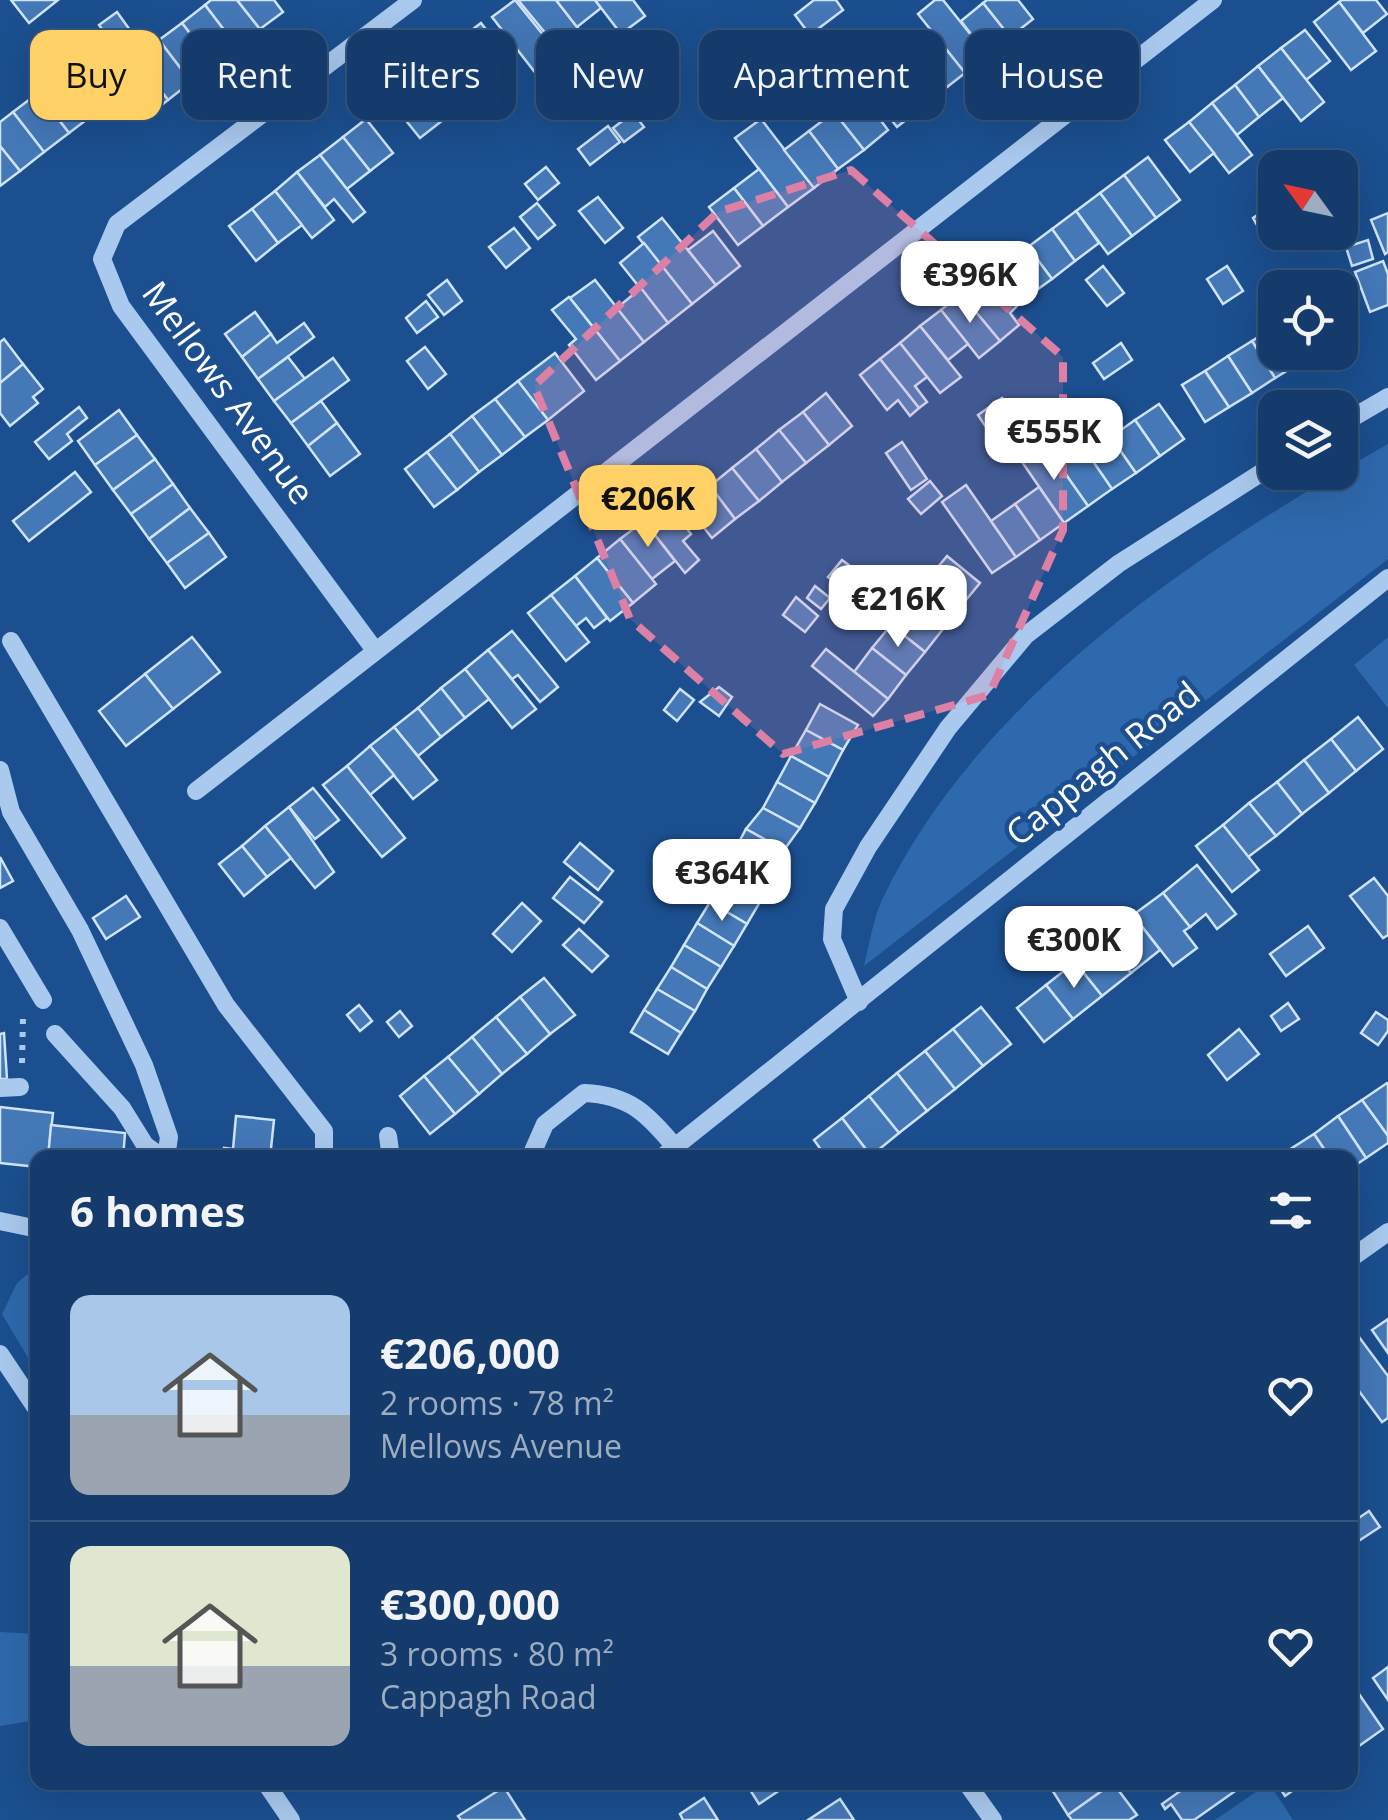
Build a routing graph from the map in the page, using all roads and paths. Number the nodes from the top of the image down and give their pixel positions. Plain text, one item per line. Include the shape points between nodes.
1 (413, 0) edge
2 (1213, 0) edge
3 (1388, 396) edge
4 (1358, 414) edge
5 (1258, 475) edge
6 (1388, 578) edge
7 (11, 641) dead end
8 (374, 649) junction
9 (0, 770) edge
10 (196, 791) dead end
11 (0, 928) edge
12 (44, 1000) dead end
13 (859, 1002) junction
14 (55, 1034) dead end
15 (20, 1087) dead end
16 (0, 1088) edge
17 (388, 1136) dead end
18 (152, 1150) edge
19 (166, 1150) edge
20 (324, 1150) edge
21 (390, 1150) edge
22 (534, 1150) edge
23 (667, 1150) edge
24 (671, 1150) edge
25 (0, 1221) edge
26 (30, 1227) edge
27 (1388, 1232) edge
28 (1358, 1254) edge
29 (0, 1354) edge
30 (30, 1399) edge
31 (270, 1790) edge
32 (972, 1790) edge
33 (291, 1820) edge
34 (993, 1820) edge

1 - 8 street, Mellows Avenue via 117,224 102,259 121,306
2 - 8 street
3 - 4 street
5 - 13 street via 1118,564 1026,635 948,728 834,908 832,939
6 - 13 street, Cappagh Road
7 - 20 street via 226,1005 324,1131
8 - 10 street
9 - 19 street via 11,812 80,930 144,1065 169,1137
11 - 12 street
13 - 24 street, Cappagh Road
14 - 18 street
15 - 16 street
17 - 21 street
22 - 23 street via 545,1124 584,1093 616,1095 652,1119
25 - 26 street
27 - 28 street
29 - 30 street
31 - 33 street
32 - 34 street

